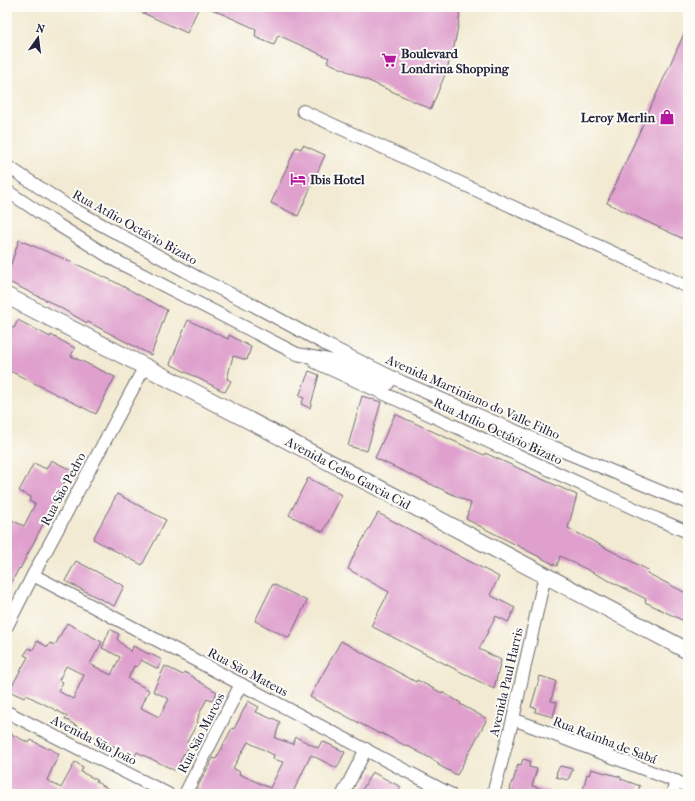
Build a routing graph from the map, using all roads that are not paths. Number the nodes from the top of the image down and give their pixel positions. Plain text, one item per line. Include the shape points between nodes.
1 (303, 110) dead end
2 (7, 166) edge
3 (7, 191) edge
4 (688, 287) edge
5 (7, 296) edge
6 (253, 305) joint
7 (297, 354) junction
8 (145, 366) junction
9 (402, 382) junction
10 (688, 503) edge
11 (688, 532) edge
12 (33, 575) junction
13 (546, 576) junction
14 (7, 626) edge
15 (688, 651) edge
16 (241, 684) junction
17 (7, 712) edge
18 (513, 719) junction
19 (366, 749) junction
20 (676, 781) junction
21 (688, 786) edge
22 (168, 794) edge
23 (185, 794) edge
24 (343, 794) edge
25 (450, 794) edge
26 (493, 794) edge
27 (672, 794) edge

1 - 4 street
2 - 6 street, Rua Atílio Octávio Bizato via 66,205 200,279
3 - 7 street via 116,261
5 - 8 main road, Avenida Celso Garcia Cid
6 - 9 street, Avenida Martiniano do Valle Filho
7 - 9 street via 344,363 393,386
7 - 11 street, Rua Atílio Octávio Bizato
8 - 12 street, Rua São Pedro
8 - 13 main road, Avenida Celso Garcia Cid
9 - 10 street, Avenida Martiniano do Valle Filho
12 - 14 street, Rua São Pedro
12 - 16 street, Rua São Mateus
13 - 15 main road, Avenida Celso Garcia Cid
13 - 18 street, Avenida Paul Harris
16 - 19 street, Rua São Mateus
16 - 23 street, Rua São Marcos
17 - 22 street, Avenida São João
18 - 20 street, Rua Rainha de Sabá
18 - 26 street, Avenida Paul Harris
19 - 24 street
19 - 25 street, Rua São Mateus
20 - 21 street, Rua Rainha de Sabá
20 - 27 street

